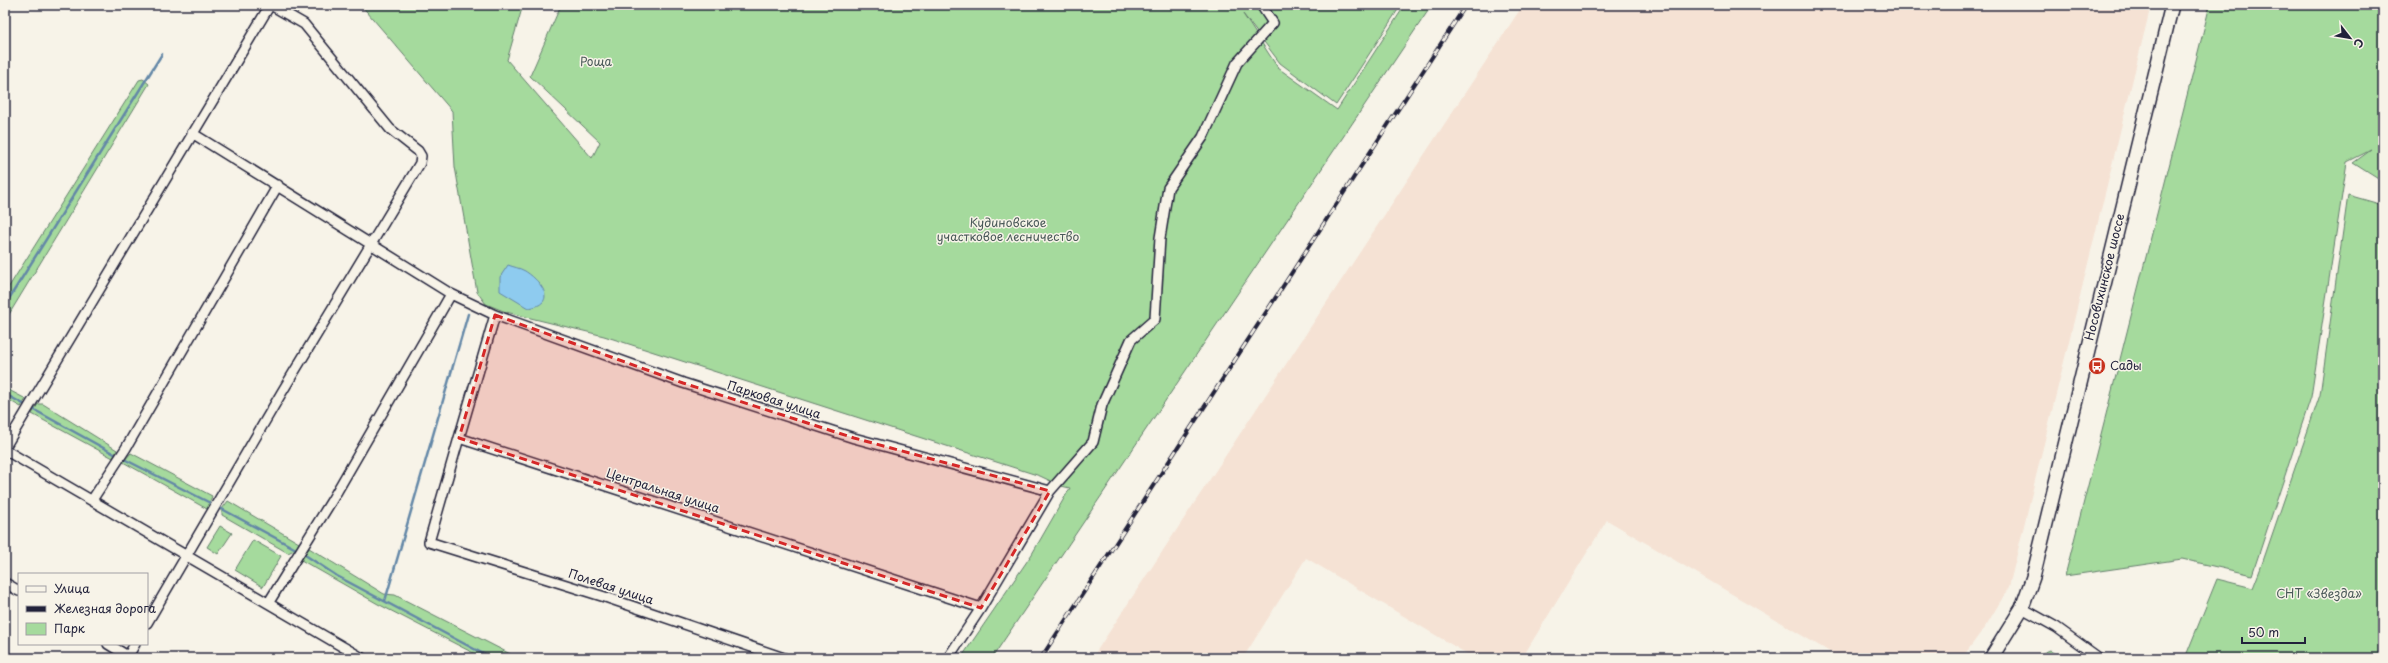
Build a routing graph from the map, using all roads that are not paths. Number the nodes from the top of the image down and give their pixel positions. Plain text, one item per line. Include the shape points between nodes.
1 (271, 5) edge
2 (1261, 5) edge
3 (2172, 5) edge
4 (192, 133) junction
5 (278, 185) junction
6 (372, 243) junction
7 (451, 294) junction
8 (495, 315) junction
9 (459, 438) junction
10 (5, 447) edge
11 (5, 450) edge
12 (1050, 491) junction
13 (92, 500) junction
14 (186, 556) junction
15 (5, 583) edge
16 (18, 590) edge
17 (269, 602) junction
18 (981, 608) junction
19 (2022, 608) junction
20 (148, 621) edge
21 (110, 645) edge
22 (134, 645) edge
23 (128, 657) edge
24 (362, 658) edge
25 (784, 658) edge
26 (948, 658) edge
27 (1991, 658) edge
28 (2099, 658) edge

1 - 4 street
1 - 6 street via 304,24 390,129 421,156 420,163
2 - 12 street via 1273,23 1237,63 1203,137 1168,188 1160,238 1155,319 1131,340 1102,405 1093,442
3 - 19 main road, Носовихинское шоссе via 2040,550
4 - 5 street, Парковая улица
4 - 10 street
5 - 6 street, Парковая улица
5 - 13 street via 126,448
6 - 7 street, Парковая улица
6 - 14 street
7 - 8 street, Парковая улица
7 - 17 street via 332,500
8 - 9 street
8 - 12 street, Парковая улица via 683,382 854,438
9 - 18 street, Центральная улица
9 - 25 street, Полевая улица via 429,542 608,598
11 - 13 street
12 - 18 street
13 - 14 street
14 - 17 street
14 - 20 street
15 - 16 street
17 - 24 street
18 - 26 street
19 - 27 main road, Носовихинское шоссе
19 - 28 street via 2056,627
21 - 23 street
22 - 23 street

